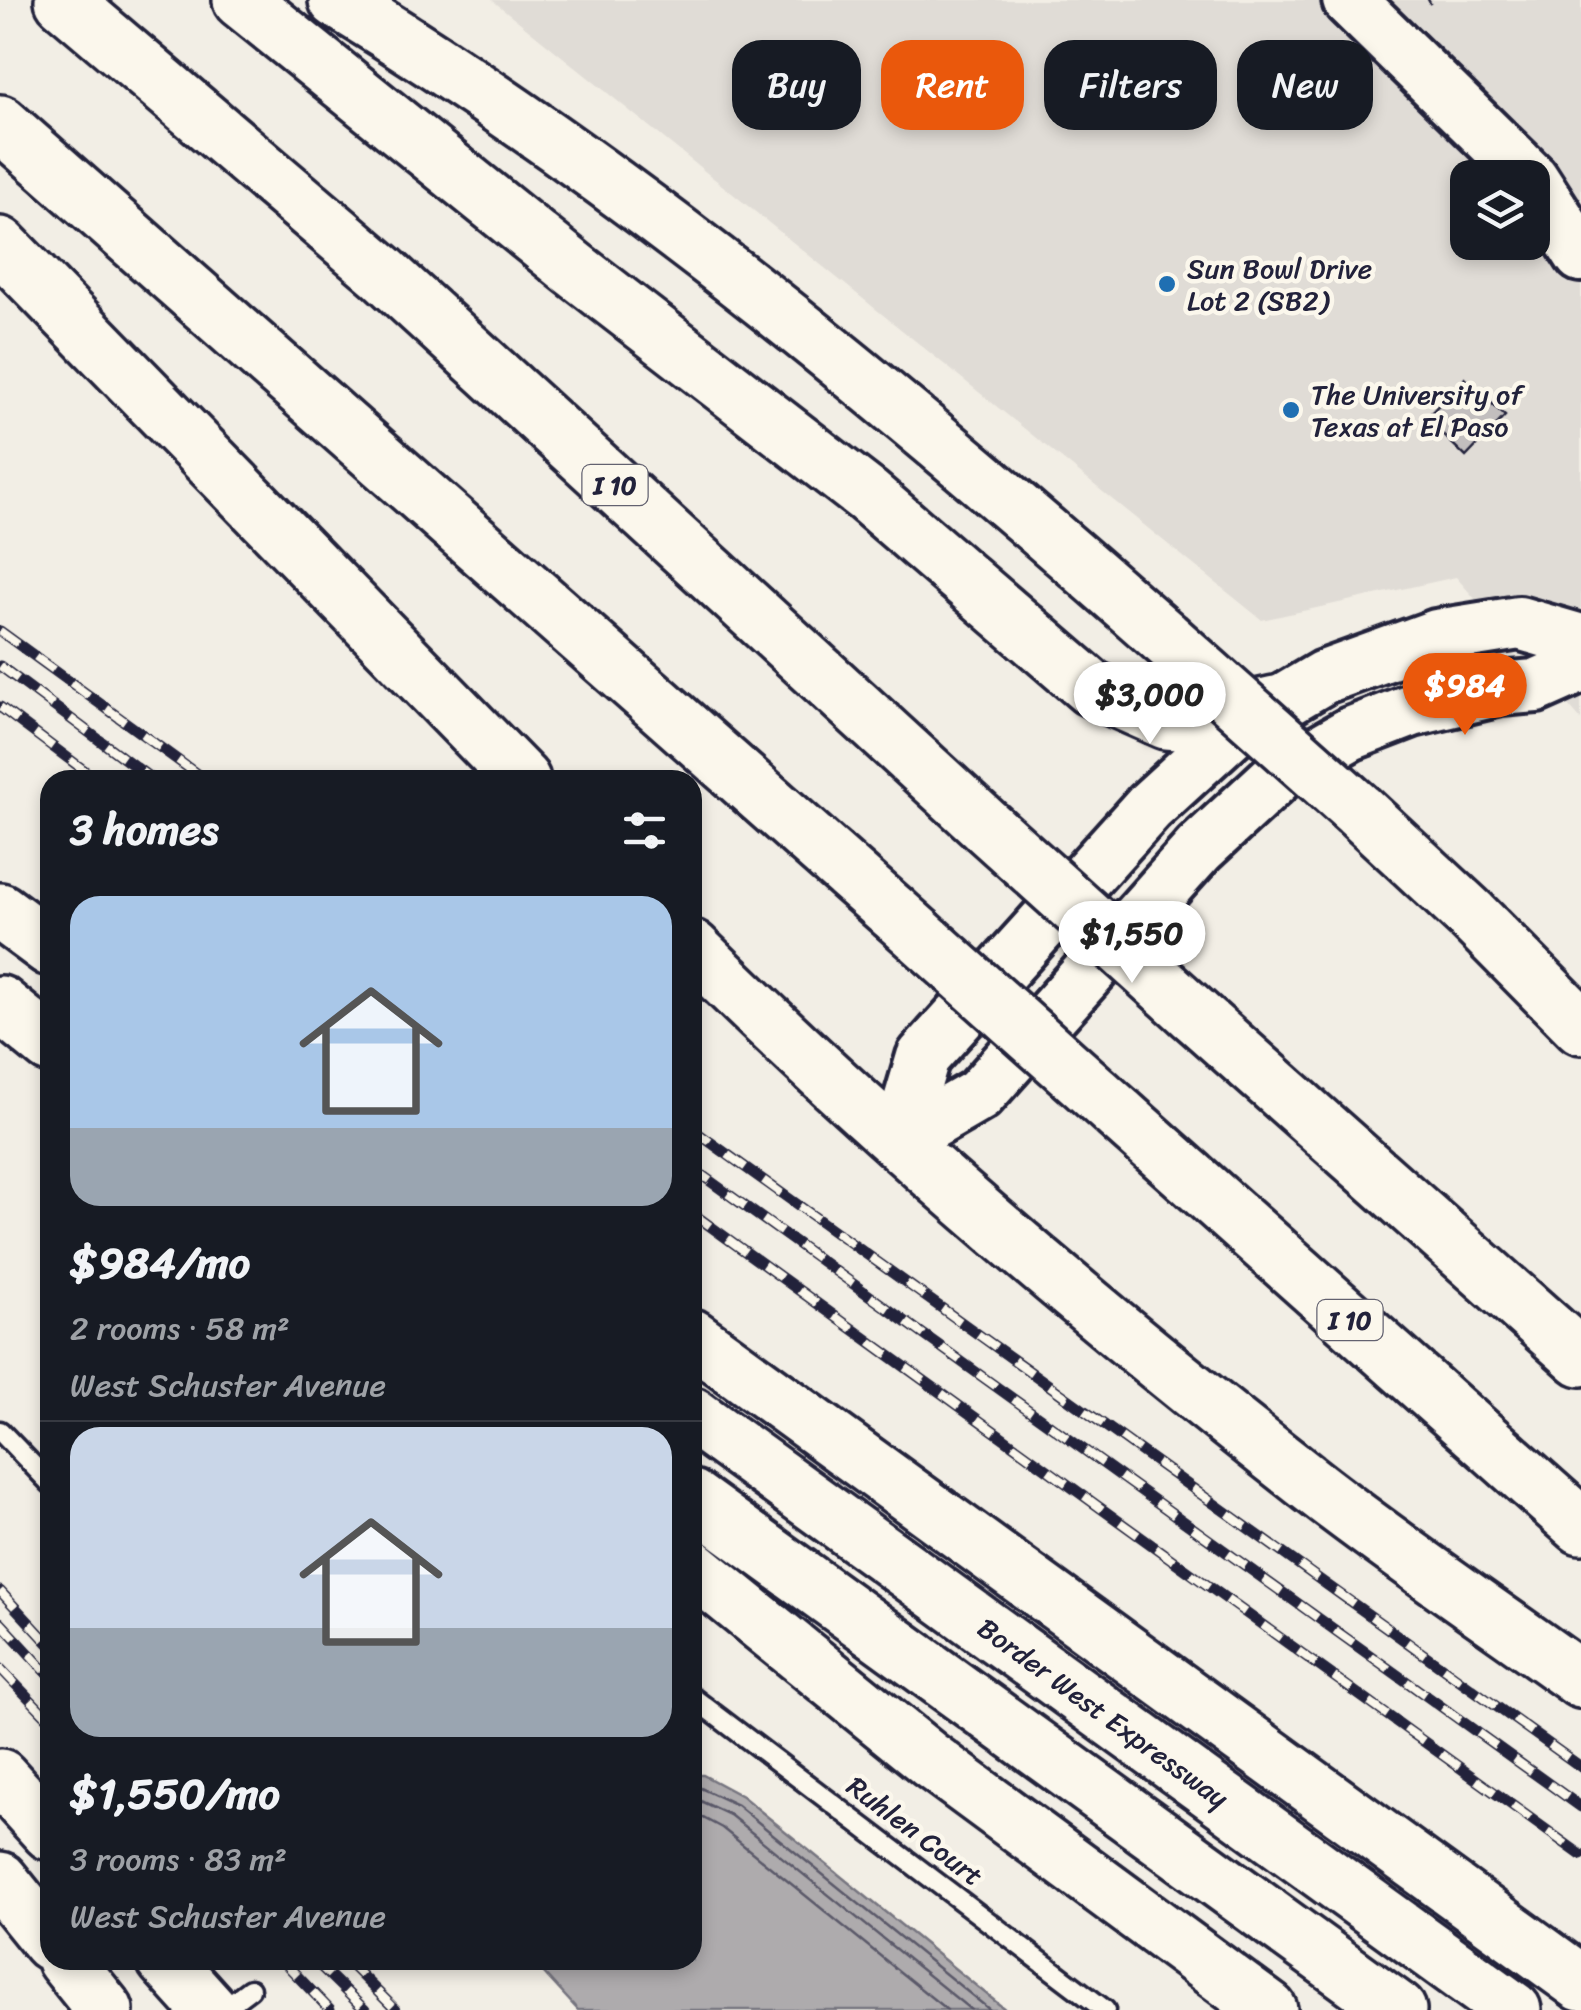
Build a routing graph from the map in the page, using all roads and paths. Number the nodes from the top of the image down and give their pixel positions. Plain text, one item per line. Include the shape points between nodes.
1 (62, 0) edge
2 (241, 0) edge
3 (1350, 0) edge
4 (354, 7) edge
5 (0, 122) edge
6 (1514, 160) edge
7 (1550, 206) edge
8 (0, 245) edge
9 (1581, 255) edge
10 (1581, 641) edge
11 (1581, 666) edge
12 (1275, 704) junction
13 (512, 770) edge
14 (0, 898) edge
15 (0, 911) edge
16 (40, 920) edge
17 (40, 941) edge
18 (702, 957) edge
19 (0, 996) edge
20 (0, 1004) edge
21 (40, 1025) edge
22 (1581, 1026) edge
23 (40, 1037) edge
24 (898, 1142) junction
25 (702, 1344) edge
26 (1581, 1358) edge
27 (702, 1422) edge
28 (0, 1430) edge
29 (40, 1473) edge
30 (702, 1505) edge
31 (1581, 1526) edge
32 (702, 1575) edge
33 (1581, 1680) edge
34 (702, 1705) edge
35 (0, 1777) edge
36 (40, 1821) edge
37 (0, 1880) edge
38 (40, 1930) edge
39 (73, 1970) edge
40 (181, 1970) edge
41 (1581, 1982) edge
42 (230, 2000) edge
43 (105, 2010) edge
44 (222, 2010) edge
45 (1105, 2010) edge
46 (1270, 2010) edge
47 (1398, 2010) edge
48 (1513, 2010) edge

1 - 26 main road, I 10, bridge via 382,271 1193,1014
2 - 12 main road via 868,496 1092,688 1166,722
3 - 6 main road
4 - 22 main road, bridge via 464,78 695,248 930,434 1358,810
5 - 31 main road, I 10, bridge
7 - 9 main road
8 - 13 main road
10 - 12 main road via 1520,623 1437,636 1360,661
11 - 24 main road via 1536,686 1453,698 1394,716 1280,774 1199,849 979,1095
12 - 24 main road via 1180,776 952,1022 923,1057
14 - 16 main road
15 - 17 main road
18 - 24 main road
19 - 21 main road
20 - 23 main road
24 - 33 main road via 1312,1486
25 - 41 main road
27 - 48 main road, Border West Expressway
28 - 29 lane
30 - 47 main road
32 - 46 main road via 930,1760
34 - 45 lane, Ruhlen Court
35 - 36 main road
37 - 38 main road
39 - 43 main road
40 - 42 main road
42 - 44 lane

